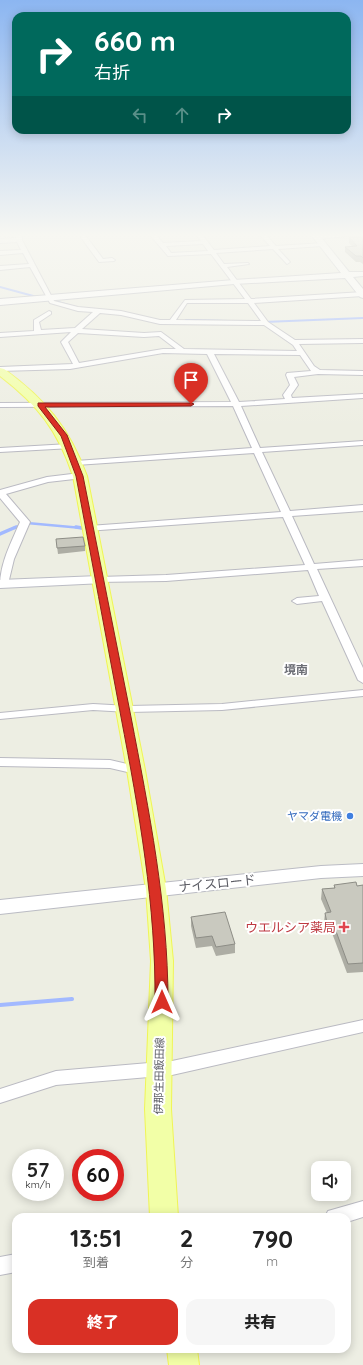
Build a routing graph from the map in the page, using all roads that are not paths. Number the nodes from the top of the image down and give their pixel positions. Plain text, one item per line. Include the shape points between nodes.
1 (29, 300) edge
2 (51, 300) edge
3 (269, 300) edge
4 (248, 301) junction
5 (0, 302) edge
6 (98, 311) junction
7 (49, 313) dead end
8 (173, 321) junction
9 (160, 322) junction
10 (265, 322) junction
11 (75, 331) junction
12 (38, 332) junction
13 (161, 334) junction
14 (0, 335) edge
15 (363, 341) edge
16 (293, 342) junction
17 (181, 350) junction
18 (209, 352) junction
19 (303, 352) junction
20 (77, 366) junction
21 (0, 370) edge
22 (318, 372) junction
23 (363, 373) edge
24 (363, 396) edge
25 (290, 401) junction
26 (236, 404) junction
27 (0, 405) edge
28 (40, 405) junction
29 (363, 443) edge
30 (0, 450) edge
31 (257, 450) junction
32 (75, 461) junction
33 (0, 493) edge
34 (363, 508) edge
35 (288, 515) junction
36 (90, 529) junction
37 (363, 563) edge
38 (311, 567) junction
39 (99, 580) junction
40 (2, 584) edge
41 (325, 598) junction
42 (297, 601) dead end
43 (363, 680) edge
44 (363, 693) edge
45 (123, 707) junction
46 (0, 716) edge
47 (0, 762) edge
48 (136, 770) junction
49 (363, 870) edge
50 (156, 890) junction
51 (0, 907) edge
52 (363, 1026) edge
53 (158, 1070) junction
54 (0, 1096) edge
55 (363, 1209) edge
56 (164, 1213) edge
57 (348, 1213) edge
58 (12, 1264) edge
59 (0, 1266) edge
60 (182, 1353) edge
61 (184, 1365) edge

1 - 5 street
2 - 6 street via 78,309
3 - 4 street
4 - 8 street via 187,301
4 - 10 street
6 - 9 street via 121,313
6 - 11 street
7 - 12 street via 36,321
8 - 9 street
8 - 10 street
9 - 13 street
10 - 16 street
11 - 12 street
11 - 13 street
11 - 20 street via 64,342
12 - 14 street
13 - 17 street
15 - 16 street
16 - 19 street
17 - 18 street
17 - 20 street
18 - 19 street
18 - 26 street
19 - 22 street via 311,367
20 - 21 street
21 - 28 main road, 伊那生田飯田線
22 - 23 street
22 - 25 street via 290,376 294,384 287,395
24 - 25 street
25 - 26 street
26 - 28 street
26 - 31 street
27 - 28 street
28 - 32 main road, 伊那生田飯田線 via 55,422
29 - 31 street
30 - 32 street
31 - 32 street
31 - 35 street
32 - 33 street via 47,480
32 - 36 main road, 伊那生田飯田線
33 - 40 street via 25,523 16,539
34 - 35 street
35 - 36 street
35 - 38 street
36 - 39 main road, 伊那生田飯田線
37 - 38 street
38 - 39 street via 166,578
38 - 41 street
39 - 40 street
39 - 45 main road, 伊那生田飯田線
41 - 42 street
41 - 43 street
44 - 45 street via 222,707
45 - 46 street via 93,707
45 - 48 main road, 伊那生田飯田線
47 - 48 street via 110,764
48 - 50 main road, 伊那生田飯田線
49 - 50 street, ナイスロード via 321,872
50 - 51 street, ナイスロード
50 - 53 main road, 伊那生田飯田線 via 162,961
52 - 53 street
53 - 54 street via 56,1078
53 - 56 main road, 伊那生田飯田線 via 159,1148
55 - 57 street
58 - 59 street
60 - 61 main road

